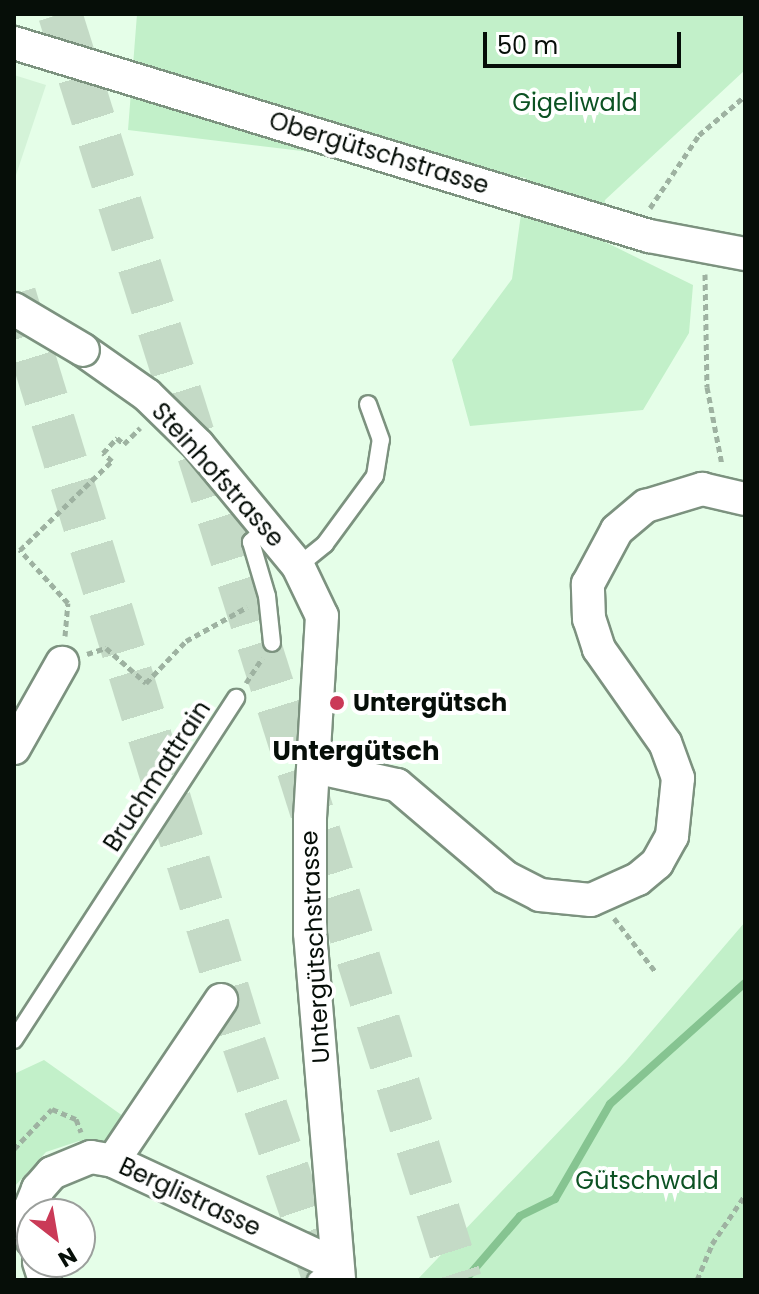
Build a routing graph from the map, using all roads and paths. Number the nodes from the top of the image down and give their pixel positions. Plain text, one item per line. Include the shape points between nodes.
1 (14, 43) edge
2 (745, 96) edge
3 (643, 219) dead end
4 (745, 254) edge
5 (705, 269) dead end
6 (14, 309) edge
7 (147, 395) junction
8 (368, 404) dead end
9 (712, 469) dead end
10 (745, 499) edge
11 (267, 527) junction
12 (298, 566) junction
13 (226, 618) dead end
14 (272, 643) joint
15 (62, 663) junction
16 (236, 698) joint
17 (14, 748) edge
18 (315, 767) junction
19 (613, 916) dead end
20 (655, 971) dead end
21 (221, 1000) dead end
22 (14, 1040) edge
23 (76, 1119) dead end
24 (14, 1149) edge
25 (113, 1161) junction
26 (745, 1195) edge
27 (37, 1198) edge
28 (330, 1275) edge
29 (697, 1280) edge

1 - 4 street, Obergütschstrasse via 649,236
2 - 3 path via 699,135
5 - 9 path via 707,387 724,463
6 - 7 street, Steinhofstrasse, bridge
7 - 11 street, Steinhofstrasse via 198,445
7 - 15 path via 129,412 140,427 124,444 117,438 103,453 112,461 20,550 68,603
8 - 12 lane, Steinhofstrasse via 381,440 375,476 325,544
10 - 18 street via 702,489 646,506 617,530 588,584 589,619 599,649 665,743 678,778 672,836 657,863 638,879 591,900 540,895 505,877 397,785
11 - 12 street, Steinhofstrasse
11 - 14 lane via 251,542 267,596
12 - 18 street, Steinhofstrasse via 316,597 325,638
13 - 15 path via 186,641 146,683 106,648
14 - 16 path, Bruchmattrain
15 - 17 street
16 - 22 lane, Bruchmattrain
18 - 28 street, Untergütschstrasse via 310,933
19 - 20 path
21 - 25 street
23 - 24 path via 52,1109
25 - 27 street, Berglistrasse via 74,1161 52,1173
25 - 28 street, Berglistrasse
26 - 29 path via 712,1244

